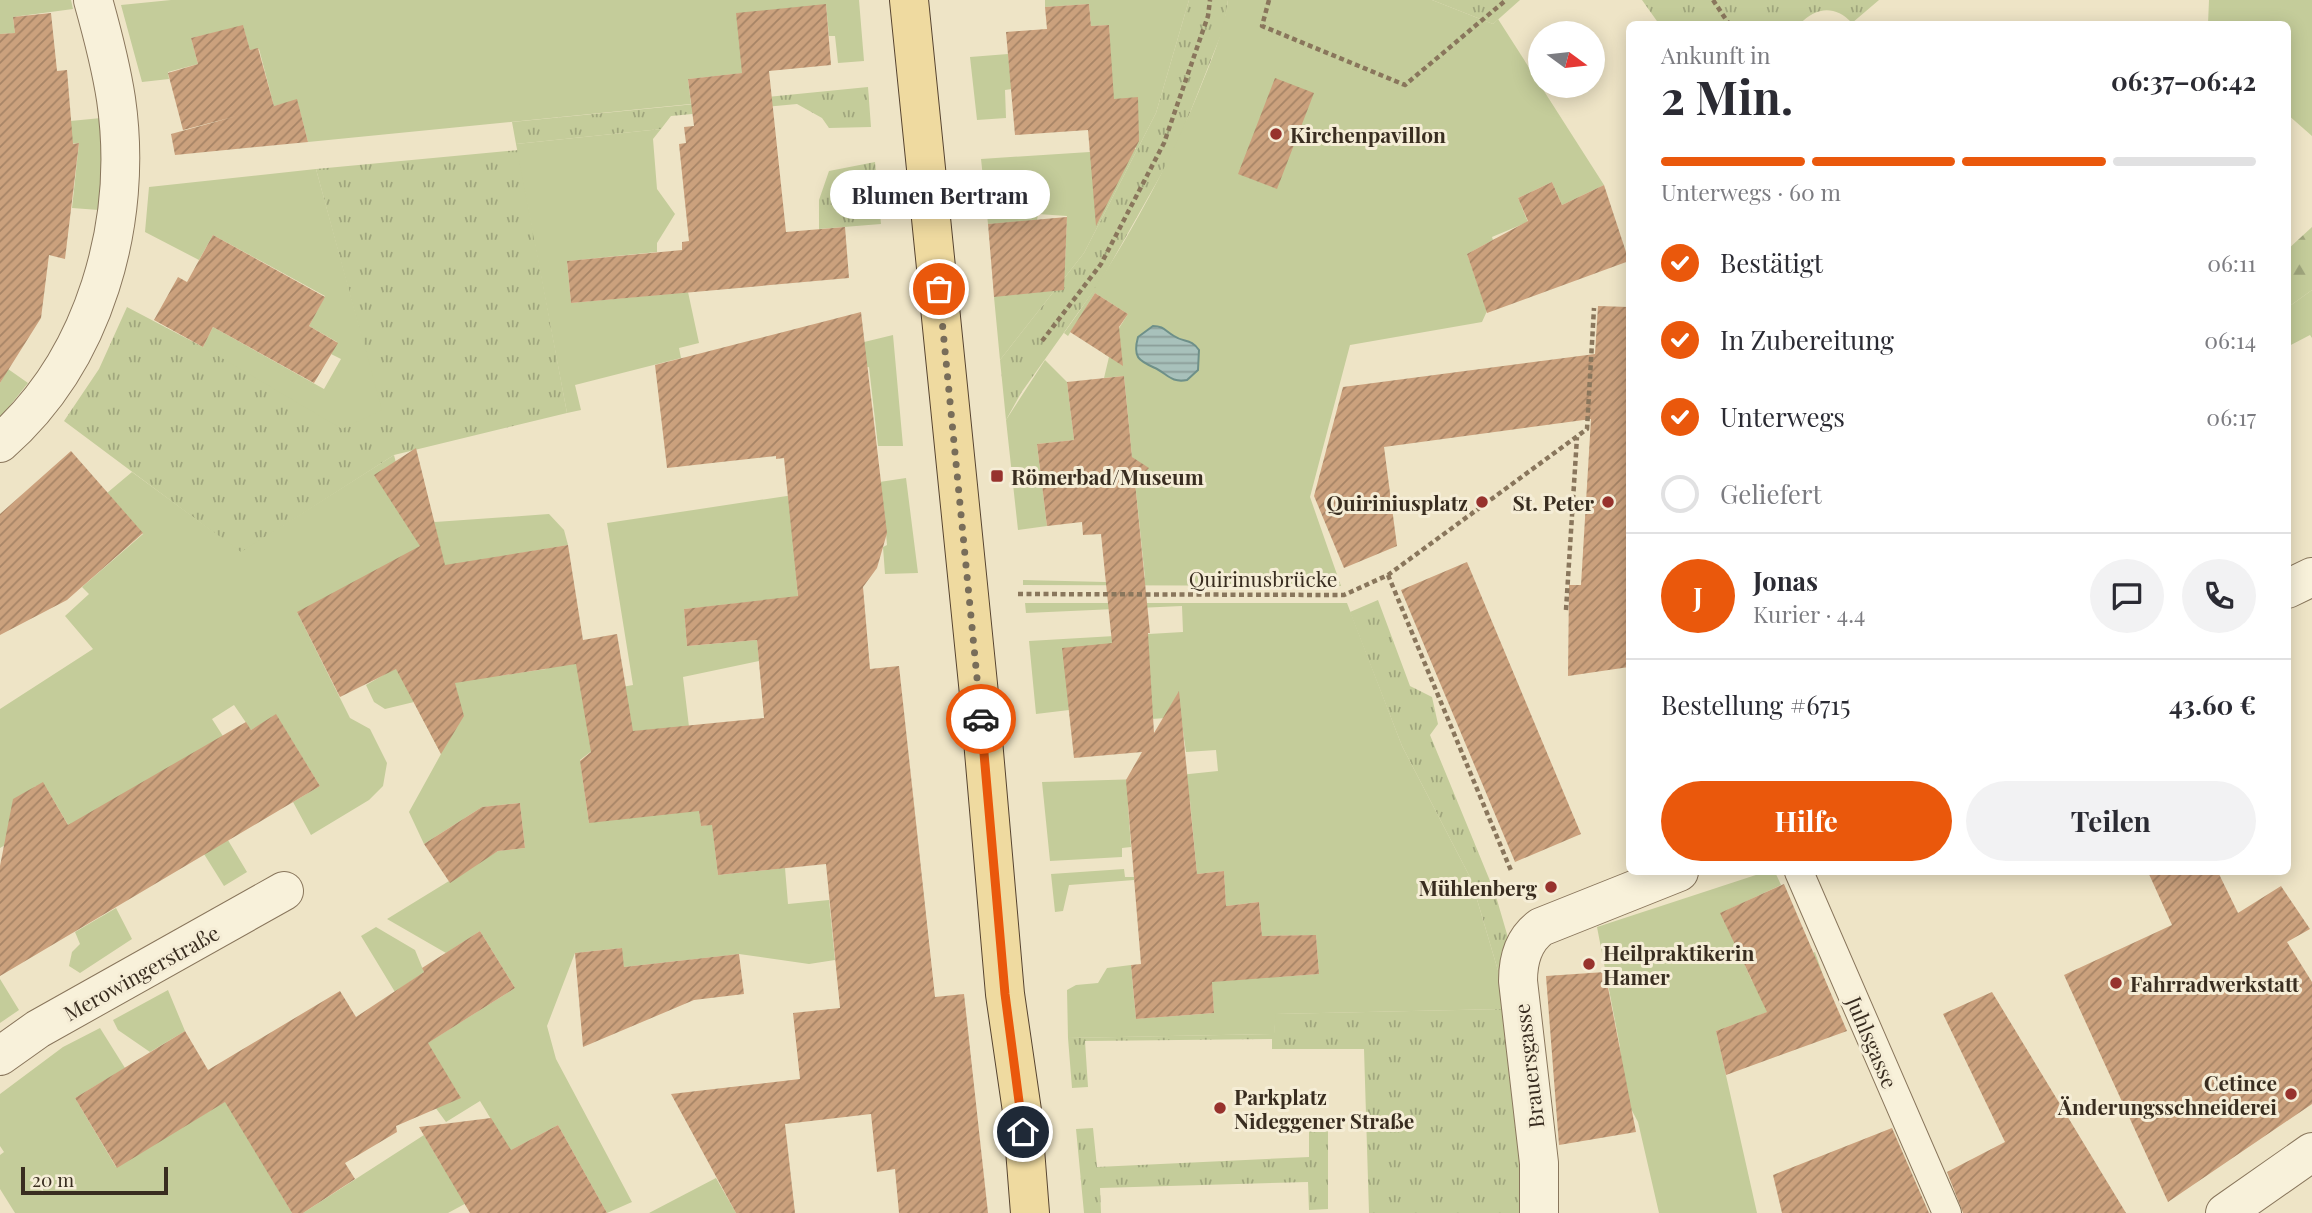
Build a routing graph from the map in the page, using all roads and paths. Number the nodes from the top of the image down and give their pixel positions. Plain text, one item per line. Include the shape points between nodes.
1 (93, 0) edge
2 (909, 0) edge
3 (1210, 0) edge
4 (1269, 0) edge
5 (1505, 0) edge
6 (1713, 0) edge
7 (1727, 21) edge
8 (1594, 308) dead end
9 (1042, 341) dead end
10 (1577, 437) junction
11 (0, 443) edge
12 (1388, 575) junction
13 (2312, 577) edge
14 (2291, 587) edge
15 (1018, 594) dead end
16 (1566, 610) dead end
17 (1512, 873) dead end
18 (1671, 875) edge
19 (1800, 875) edge
20 (284, 891) dead end
21 (0, 1056) edge
22 (2312, 1152) edge
23 (1030, 1213) edge
24 (1539, 1213) edge
25 (1947, 1213) edge
26 (2225, 1213) edge

1 - 11 street via 117,118 119,187 113,240 99,292 70,354 30,412
2 - 23 main road
3 - 9 path via 1164,143 1101,264
4 - 5 path via 1262,26 1405,85
6 - 7 path
8 - 10 path via 1587,429
10 - 12 path, Quirinusbrücke
10 - 16 path
12 - 15 path, Quirinusbrücke via 1344,594
12 - 17 path
13 - 14 street
18 - 24 street, Brauersgasse via 1541,927 1529,938 1518,968 1539,1163
19 - 25 lane, Juhlsgasse
20 - 21 street, Merowingerstraße via 38,1029
22 - 26 street

